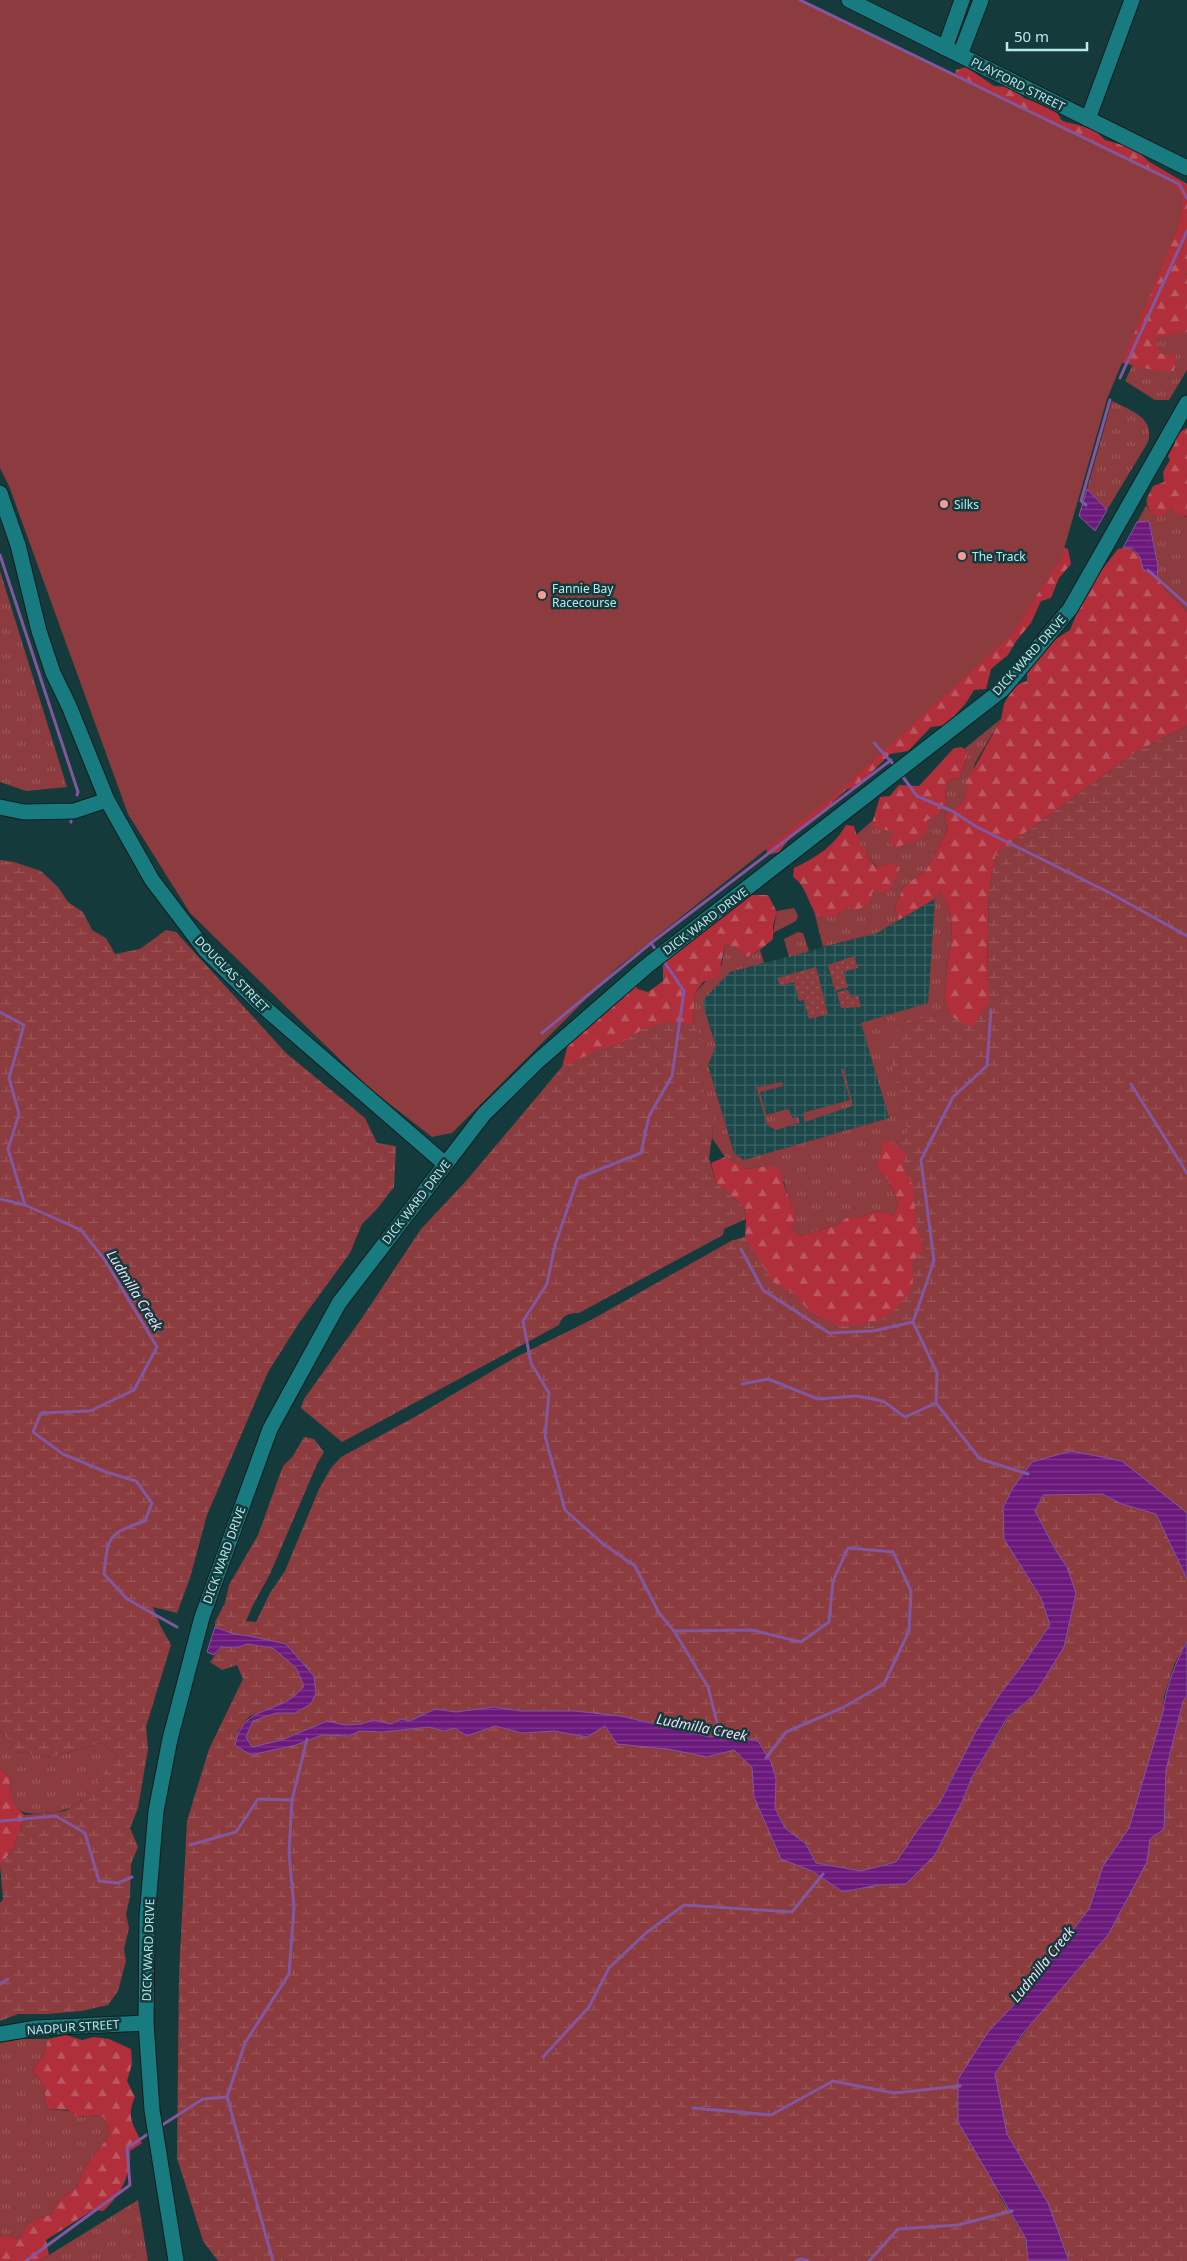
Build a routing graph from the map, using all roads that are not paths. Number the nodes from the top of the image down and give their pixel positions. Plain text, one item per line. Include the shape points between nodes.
1 (849, 0) edge
2 (962, 0) edge
3 (981, 0) edge
4 (1132, 0) edge
5 (945, 48) junction
6 (960, 55) junction
7 (1088, 119) junction
8 (1187, 168) edge
9 (1187, 404) edge
10 (0, 493) edge
11 (107, 800) junction
12 (0, 806) edge
13 (445, 1164) junction
14 (146, 2023) junction
15 (0, 2034) edge
16 (176, 2261) edge

1 - 5 street, PLAYFORD STREET
2 - 5 street
3 - 6 street
4 - 7 street
5 - 6 street, PLAYFORD STREET
6 - 7 street, PLAYFORD STREET
7 - 8 street, PLAYFORD STREET
9 - 13 street, DICK WARD DRIVE via 1070,609 1003,689 648,965 539,1060 484,1114
10 - 11 street, DOUGLAS STREET via 31,593 48,628 61,668 69,706
11 - 12 street via 74,811 24,812
11 - 13 street, DOUGLAS STREET via 152,880 206,951 258,1002
13 - 14 street, DICK WARD DRIVE via 338,1303 270,1429 202,1617 170,1739 156,1811 147,1917
14 - 15 street, NADPUR STREET via 36,2028
14 - 16 street, DICK WARD DRIVE via 155,2130

